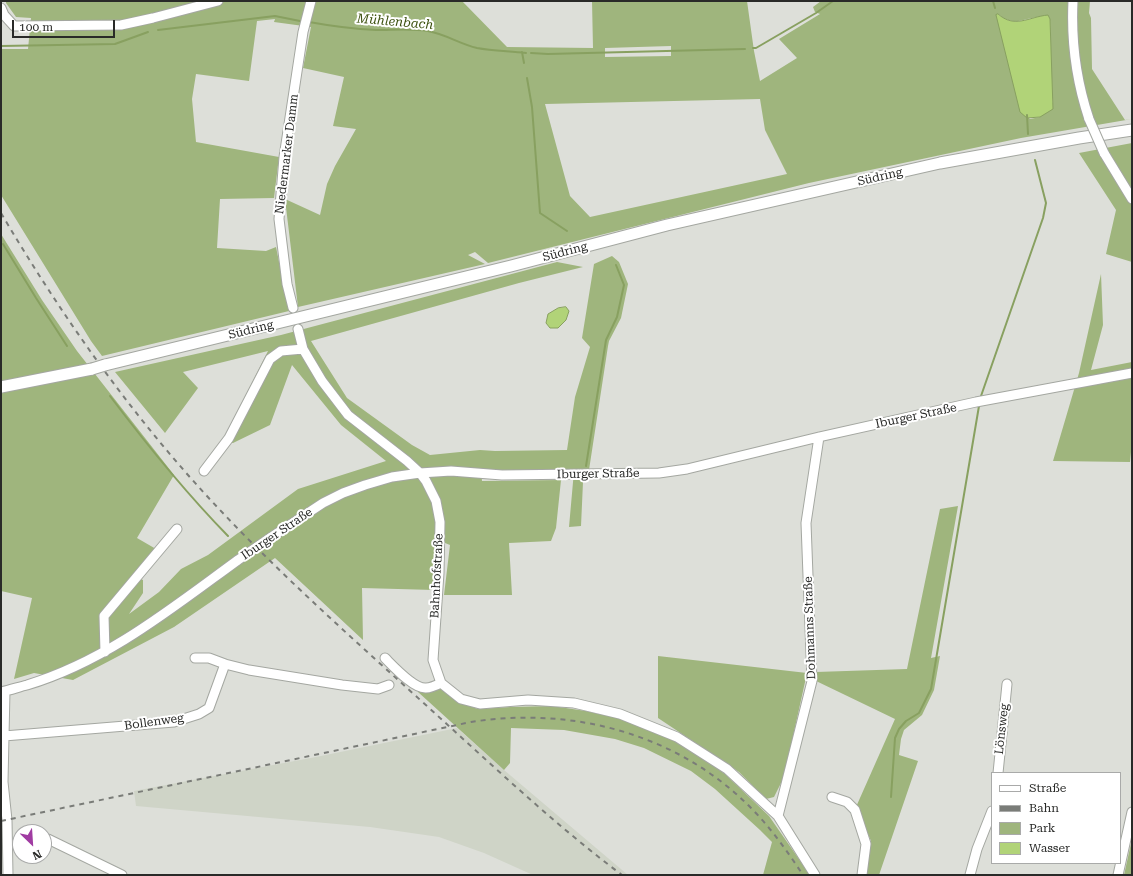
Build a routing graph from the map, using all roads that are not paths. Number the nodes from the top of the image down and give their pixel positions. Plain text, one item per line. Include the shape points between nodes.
1 (218, 1) edge
2 (311, 1) edge
3 (1073, 1) edge
4 (1, 8) edge
5 (1132, 130) edge
6 (1132, 199) edge
7 (293, 308) dead end
8 (298, 329) dead end
9 (303, 348) junction
10 (1132, 373) edge
11 (1, 387) edge
12 (819, 437) junction
13 (204, 471) dead end
14 (420, 473) junction
15 (177, 529) dead end
16 (105, 652) junction
17 (195, 658) dead end
18 (385, 658) dead end
19 (225, 664) junction
20 (441, 683) junction
21 (1007, 684) dead end
22 (389, 685) dead end
23 (3, 692) edge
24 (3, 733) edge
25 (998, 772) edge
26 (2, 782) edge
27 (832, 797) dead end
28 (1132, 812) edge
29 (991, 814) edge
30 (778, 816) junction
31 (1130, 829) edge
32 (52, 841) edge
33 (1121, 864) edge
34 (1121, 864) edge
35 (8, 875) edge
36 (122, 875) edge
37 (815, 875) edge
38 (862, 875) edge
39 (970, 875) edge
40 (1118, 875) edge

1 - 4 street via 121,25 14,26
2 - 7 street, Niedermarker Damm via 303,32 284,157 278,219
3 - 6 street, bridge via 1072,26 1076,74 1082,99 1104,152
5 - 11 main road, Südring, bridge via 940,163 675,223 496,270 105,365
8 - 9 street
9 - 13 street via 281,351 270,359 230,438
9 - 14 street via 322,381 348,414
10 - 12 street, Iburger Straße via 976,402
12 - 14 street, Iburger Straße via 687,469 659,473
12 - 30 street, Dohmanns Straße via 806,523 812,682
14 - 16 street, Iburger Straße, bridge via 392,477 365,485 343,493 305,514
14 - 20 street, Bahnhofstraße via 436,501 440,522 433,660
15 - 16 street via 104,616
16 - 23 street, Iburger Straße via 63,672
17 - 19 street via 209,658
18 - 20 street via 407,679 420,687 427,688
19 - 22 street via 342,685 378,689
19 - 24 street, Bollenweg via 209,708 174,722
20 - 30 street via 461,699 480,704 528,700 574,703 620,714 677,737 727,770
21 - 25 street, Lönsweg
23 - 24 street
24 - 26 street
26 - 35 street via 7,820
27 - 38 street via 847,802 855,810 866,844
28 - 31 street
29 - 39 street
30 - 37 street
31 - 34 street
32 - 36 street
33 - 40 street

